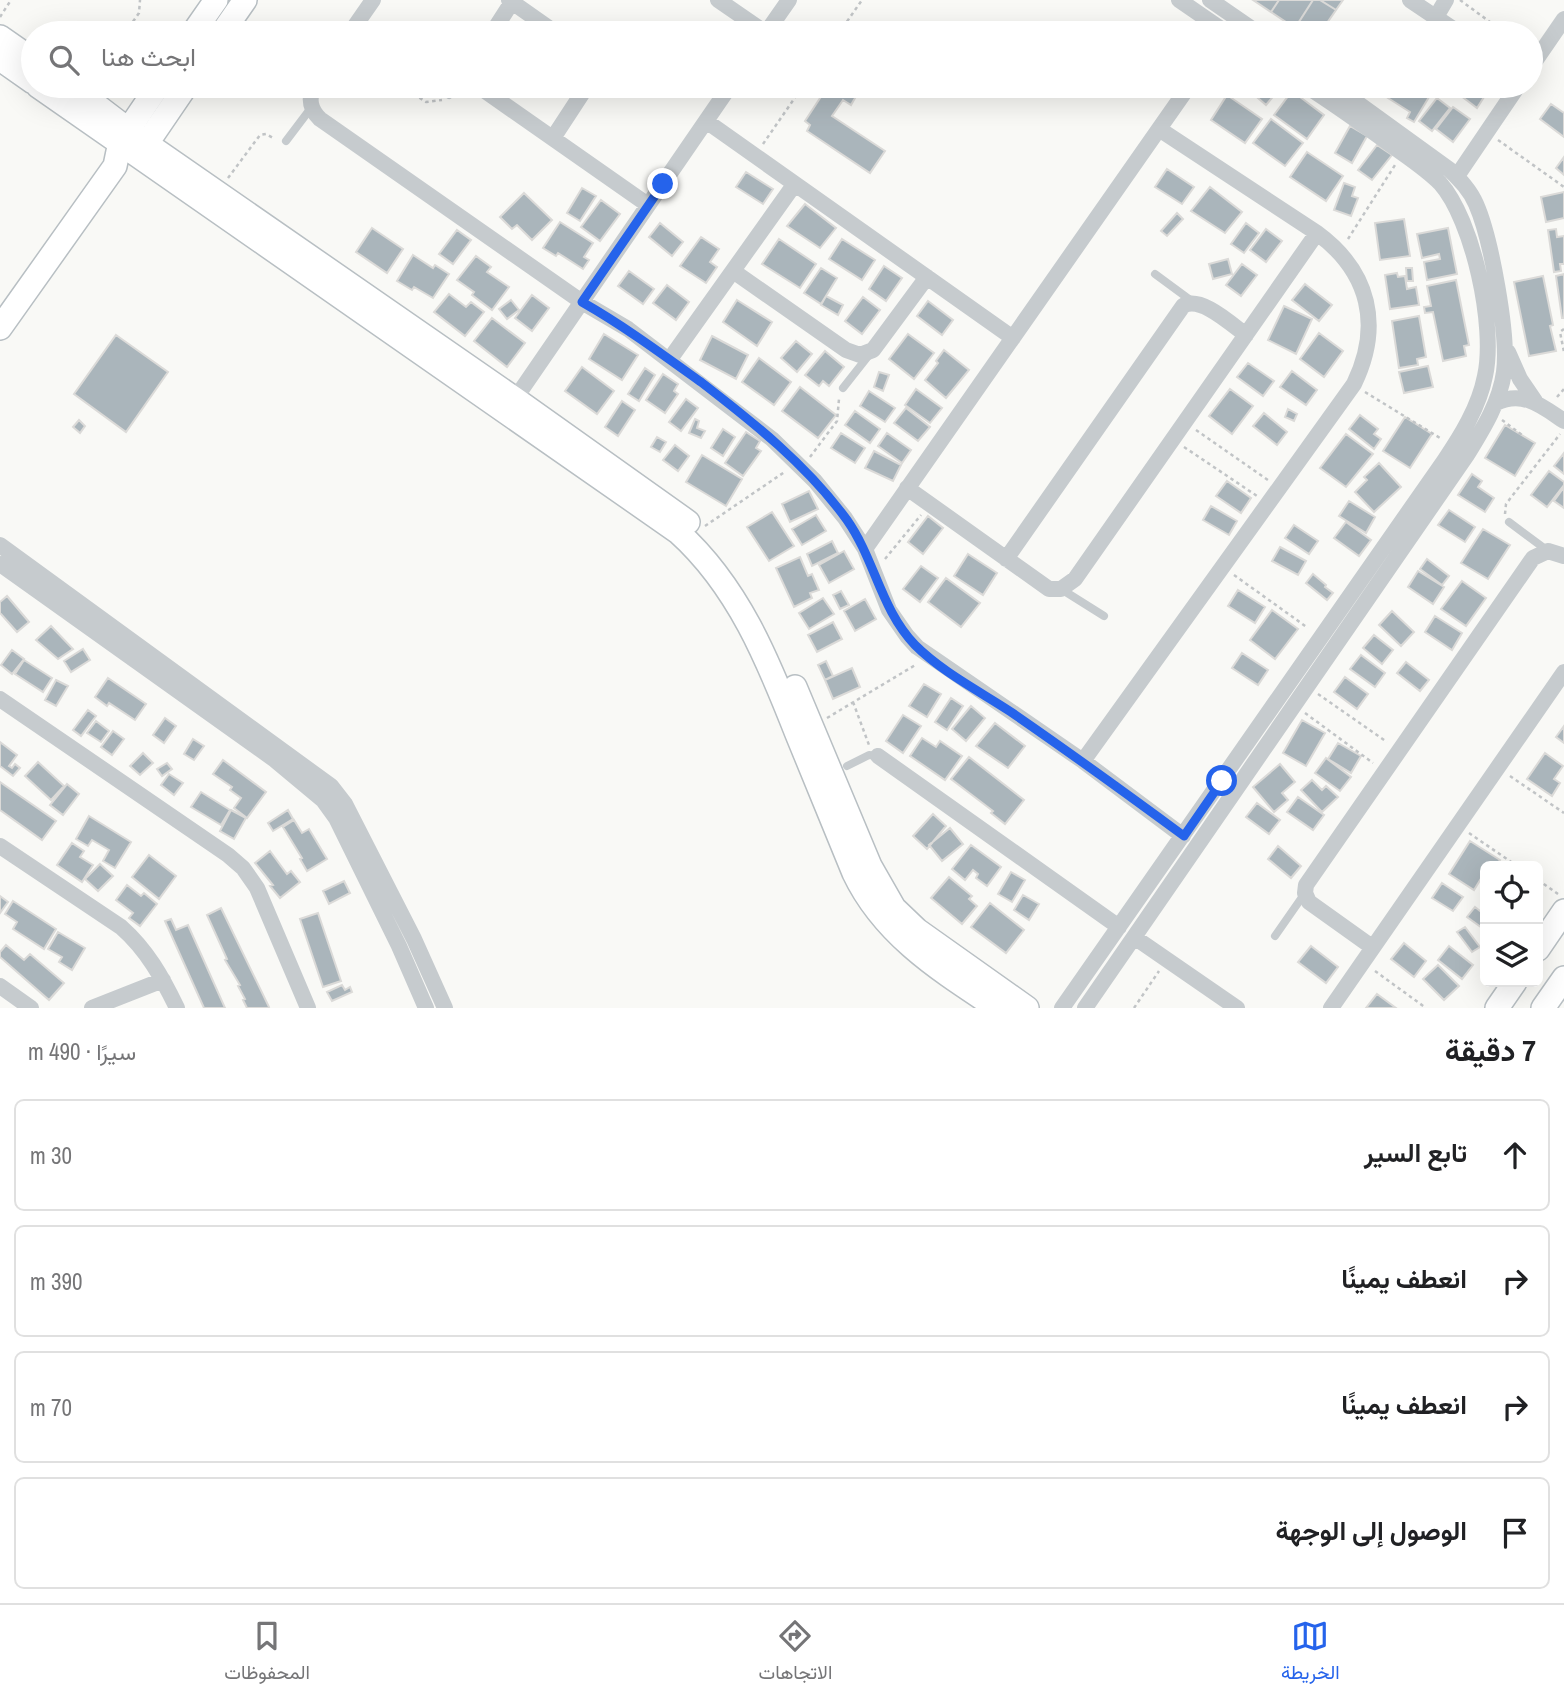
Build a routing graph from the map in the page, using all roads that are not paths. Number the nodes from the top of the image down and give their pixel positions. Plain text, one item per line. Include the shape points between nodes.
1 (216, 0) edge
2 (245, 0) edge
3 (373, 0) edge
4 (718, 0) edge
5 (789, 0) edge
6 (1179, 0) edge
7 (1210, 0) edge
8 (1410, 0) edge
9 (1446, 0) edge
10 (510, 1) edge
11 (1436, 17) junction
12 (1564, 19) edge
13 (201, 21) edge
14 (230, 21) edge
15 (358, 21) edge
16 (499, 21) edge
17 (539, 21) edge
18 (749, 21) edge
19 (774, 21) edge
20 (1209, 21) edge
21 (1241, 21) edge
22 (1442, 21) edge
23 (0, 37) edge
24 (1543, 50) edge
25 (21, 52) edge
26 (0, 59) edge
27 (21, 74) edge
28 (58, 98) edge
29 (84, 98) edge
30 (153, 98) edge
31 (175, 98) edge
32 (311, 98) edge
33 (495, 98) edge
34 (579, 98) edge
35 (722, 98) edge
36 (1181, 98) edge
37 (1331, 98) edge
38 (1345, 98) edge
39 (1510, 98) edge
40 (311, 108) junction
41 (1356, 110) junction
42 (706, 121) junction
43 (1159, 129) junction
44 (553, 138) junction
45 (286, 141) road end
46 (134, 143) junction
47 (1457, 176) junction
48 (794, 185) junction
49 (648, 205) junction
50 (1317, 233) junction
51 (733, 271) junction
52 (1155, 274) dead end
53 (927, 277) junction
54 (582, 302) junction
55 (1193, 302) junction
56 (0, 328) edge
57 (1246, 335) junction
58 (1013, 338) junction
59 (1505, 340) junction
60 (873, 350) junction
61 (670, 359) junction
62 (843, 388) road end
63 (516, 399) junction
64 (1535, 401) junction
65 (1494, 407) junction
66 (1564, 421) edge
67 (907, 488) junction
68 (634, 492) junction
69 (1509, 522) road end
70 (0, 545) edge
71 (865, 549) junction
72 (1548, 551) junction
73 (1564, 556) edge
74 (1006, 559) junction
75 (0, 564) edge
76 (1061, 589) junction
77 (1104, 616) dead end
78 (1564, 672) edge
79 (0, 699) edge
80 (875, 755) joint
81 (1083, 761) junction
82 (847, 766) dead end
83 (1214, 806) junction
84 (1184, 836) junction
85 (0, 846) edge
86 (1305, 893) junction
87 (1564, 911) edge
88 (1119, 927) junction
89 (1275, 936) dead end
90 (1134, 937) junction
91 (414, 939) junction
92 (1543, 942) edge
93 (399, 946) junction
94 (1372, 947) junction
95 (963, 975) junction
96 (1564, 978) edge
97 (163, 980) junction
98 (0, 986) edge
99 (1512, 987) edge
100 (31, 1008) edge
101 (92, 1008) edge
102 (177, 1008) edge
103 (308, 1008) edge
104 (426, 1008) edge
105 (445, 1008) edge
106 (997, 1008) edge
107 (1027, 1008) edge
108 (1062, 1008) edge
109 (1085, 1008) edge
110 (1237, 1008) edge
111 (1331, 1008) edge
112 (1497, 1008) edge
113 (1543, 1008) edge

1 - 13 street
2 - 14 street
3 - 15 street
4 - 18 street
5 - 19 street
6 - 20 street
7 - 21 street
8 - 11 street
9 - 11 street
10 - 16 street
10 - 17 street
11 - 22 street
12 - 24 street
23 - 25 street
26 - 27 street
28 - 46 street
29 - 46 street
30 - 46 street
31 - 46 street
32 - 40 street
33 - 44 street
34 - 44 street
35 - 42 street
36 - 43 street
37 - 41 street
38 - 41 street
39 - 47 street
40 - 45 lane
40 - 54 street via 320,120
41 - 47 street
41 - 83 street via 1440,184 1460,215 1487,325 1485,378 1453,447 1322,637
42 - 48 street
42 - 49 street
43 - 50 street
43 - 58 street
44 - 49 street
46 - 56 street
46 - 63 street via 218,192
46 - 68 street
47 - 59 street via 1479,213
48 - 51 street
48 - 53 street
49 - 54 street
50 - 57 street
50 - 81 street via 1340,252 1360,281 1369,316 1367,351 1354,384
51 - 60 street via 846,350 860,355
51 - 61 street
52 - 55 lane
53 - 58 street
53 - 60 street
54 - 61 street
54 - 63 street
55 - 57 street
55 - 74 street via 1179,310
57 - 76 street via 1075,579
58 - 67 street
59 - 64 street via 1520,379
59 - 65 street via 1504,372
60 - 62 lane
61 - 71 street via 750,419 799,465
63 - 68 street
64 - 65 street via 1511,398
64 - 66 street
65 - 83 street via 1468,455 1307,686
67 - 71 street
67 - 74 street
68 - 95 street via 699,530 725,559 776,644 884,894
68 - 95 street via 693,546 750,625 853,873 876,912 895,934
69 - 72 lane
70 - 91 street via 331,786 345,804
71 - 81 street via 889,610 907,636 929,657
72 - 73 street
72 - 86 street via 1533,558 1307,882
74 - 76 street via 1049,589
75 - 93 street via 275,760 323,800
76 - 77 lane
78 - 94 street
79 - 103 street via 243,868 257,888
80 - 82 lane
80 - 88 street
81 - 84 street
83 - 84 street
83 - 90 street
84 - 88 street
85 - 97 street via 121,927 147,954
86 - 89 lane
86 - 94 street via 1312,905
87 - 92 street
88 - 108 street
90 - 109 street
90 - 110 street
91 - 93 street
91 - 105 street
93 - 104 street
94 - 111 street
95 - 106 street
95 - 107 street
96 - 113 street
97 - 101 street
97 - 102 street
98 - 100 street
99 - 112 street

